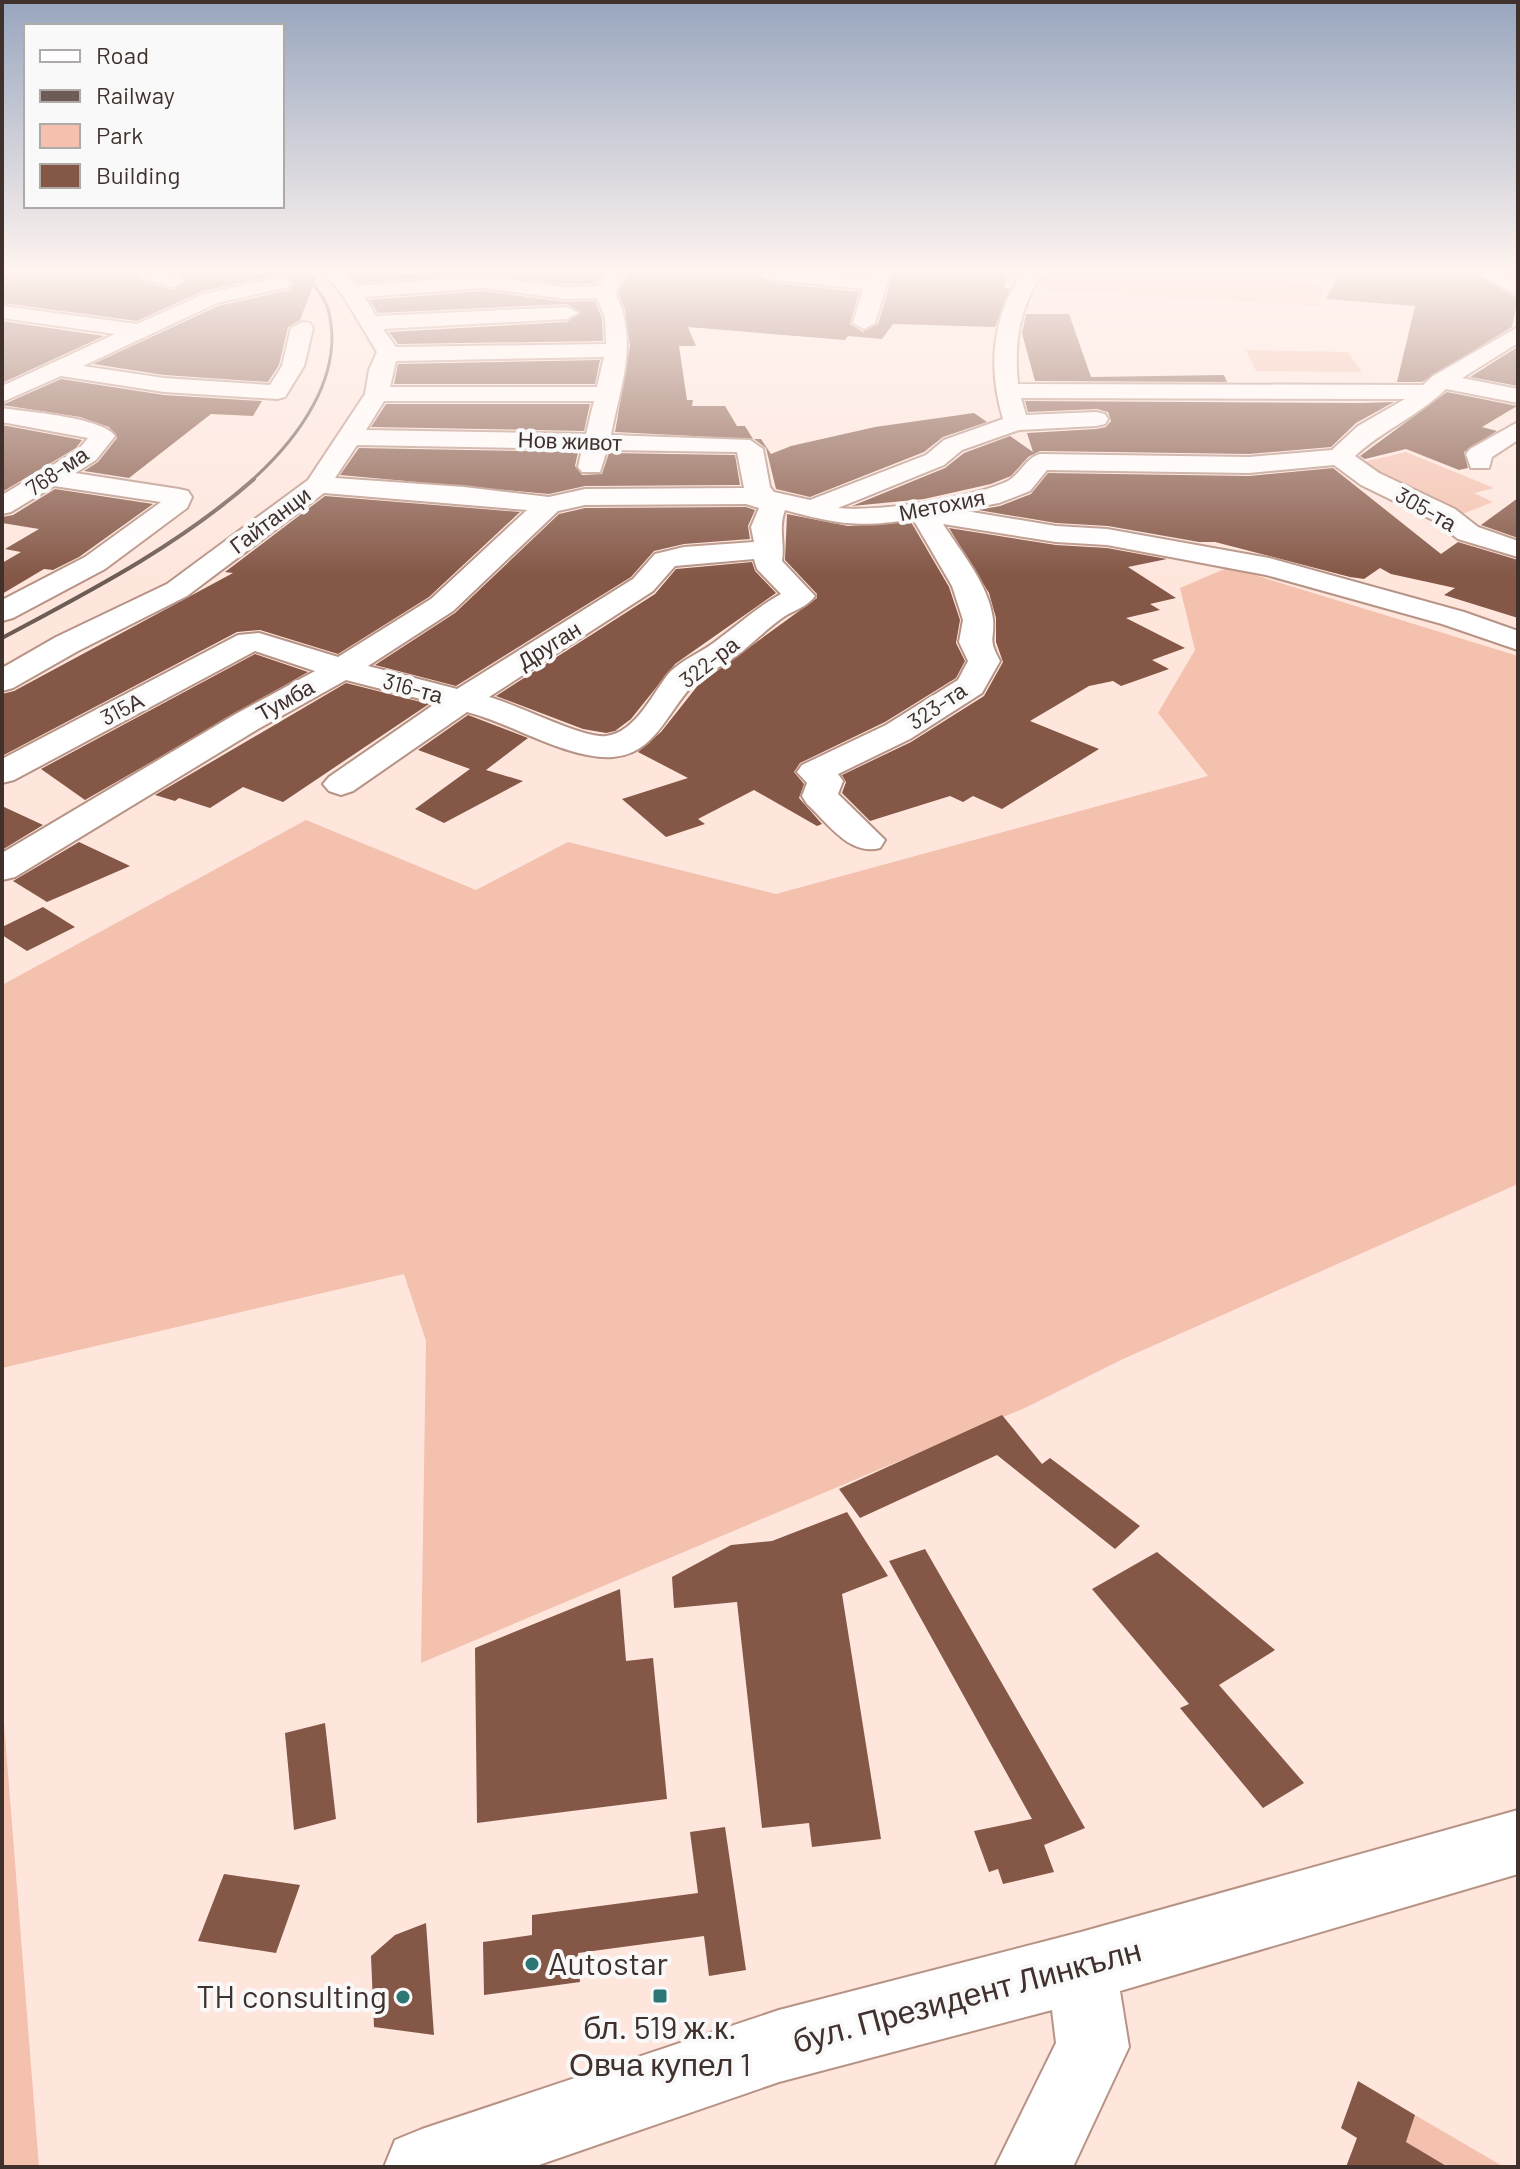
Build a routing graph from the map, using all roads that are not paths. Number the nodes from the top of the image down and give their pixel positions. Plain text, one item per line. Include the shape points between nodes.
1 (46, 374) edge
2 (92, 374) edge
3 (288, 374) edge
4 (379, 374) edge
5 (611, 374) edge
6 (1007, 374) edge
7 (1454, 374) edge
8 (1434, 386) junction
9 (1007, 391) junction
10 (377, 394) junction
11 (607, 394) junction
12 (2, 395) edge
13 (1518, 396) edge
14 (2, 415) edge
15 (1116, 419) dead end
16 (1016, 423) junction
17 (1518, 429) edge
18 (352, 437) junction
19 (598, 440) junction
20 (1339, 457) junction
21 (1040, 462) junction
22 (1480, 463) dead end
23 (54, 478) junction
24 (318, 485) junction
25 (585, 497) junction
26 (767, 497) junction
27 (549, 505) junction
28 (2, 506) edge
29 (813, 508) junction
30 (922, 512) junction
31 (770, 549) junction
32 (1518, 549) edge
33 (2, 578) edge
34 (53, 586) junction
35 (2, 612) edge
36 (1518, 641) edge
37 (242, 644) joint
38 (342, 669) junction
39 (2, 681) edge
40 (461, 701) junction
41 (582, 743) joint
42 (2, 773) edge
43 (341, 784) dead end
44 (867, 840) dead end
45 (2, 869) edge
46 (1518, 1842) edge
47 (1081, 1967) junction
48 (422, 2167) edge
49 (1033, 2167) edge

1 - 12 street
2 - 3 street via 277,392
4 - 10 street, Гайтанци
5 - 11 street
6 - 9 street
7 - 8 street
8 - 9 street
8 - 13 street
8 - 20 street via 1422,399 1367,431
9 - 16 street
10 - 11 street
10 - 18 street, Гайтанци
11 - 19 street
14 - 23 street, 768-ма via 103,436 87,455
15 - 16 street
16 - 21 street via 1044,456
16 - 29 street via 953,445 935,460
17 - 22 street via 1479,454
18 - 19 street, Нов живот
18 - 24 street, Гайтанци
19 - 25 street
19 - 26 street, Нов живот via 741,445 750,449 757,488
20 - 21 street via 1249,465
20 - 32 street, 305-та via 1468,533
21 - 30 street, Метохия via 1021,485
23 - 28 street, 768-ма
23 - 34 street via 179,497 144,529
24 - 27 street, Метохия
24 - 39 street, Гайтанци via 177,590
25 - 26 street, Метохия
25 - 27 street, Метохия
26 - 29 street, Метохия
26 - 31 street via 773,507 765,527
27 - 38 street, Тумба via 442,605
29 - 30 street, Метохия via 854,518
30 - 36 street via 1107,537 1269,567
30 - 44 street, 323-та via 967,586 978,620 974,642 984,661 971,686 898,732 814,772 825,781 820,796
31 - 40 street, Друган via 665,560 643,585
31 - 41 street, 322-ра via 767,563 800,596 681,679 643,731 612,747
33 - 34 street
34 - 35 street
37 - 38 street, 316-та via 259,642
37 - 42 street, 315А
38 - 40 street, 316-та
38 - 45 street, Тумба
40 - 41 street, 316-та via 503,711
40 - 43 street, Друган
46 - 47 street, бул. Президент Линкълн
47 - 48 street, бул. Президент Линкълн via 779,2046
47 - 49 street via 1093,2047

